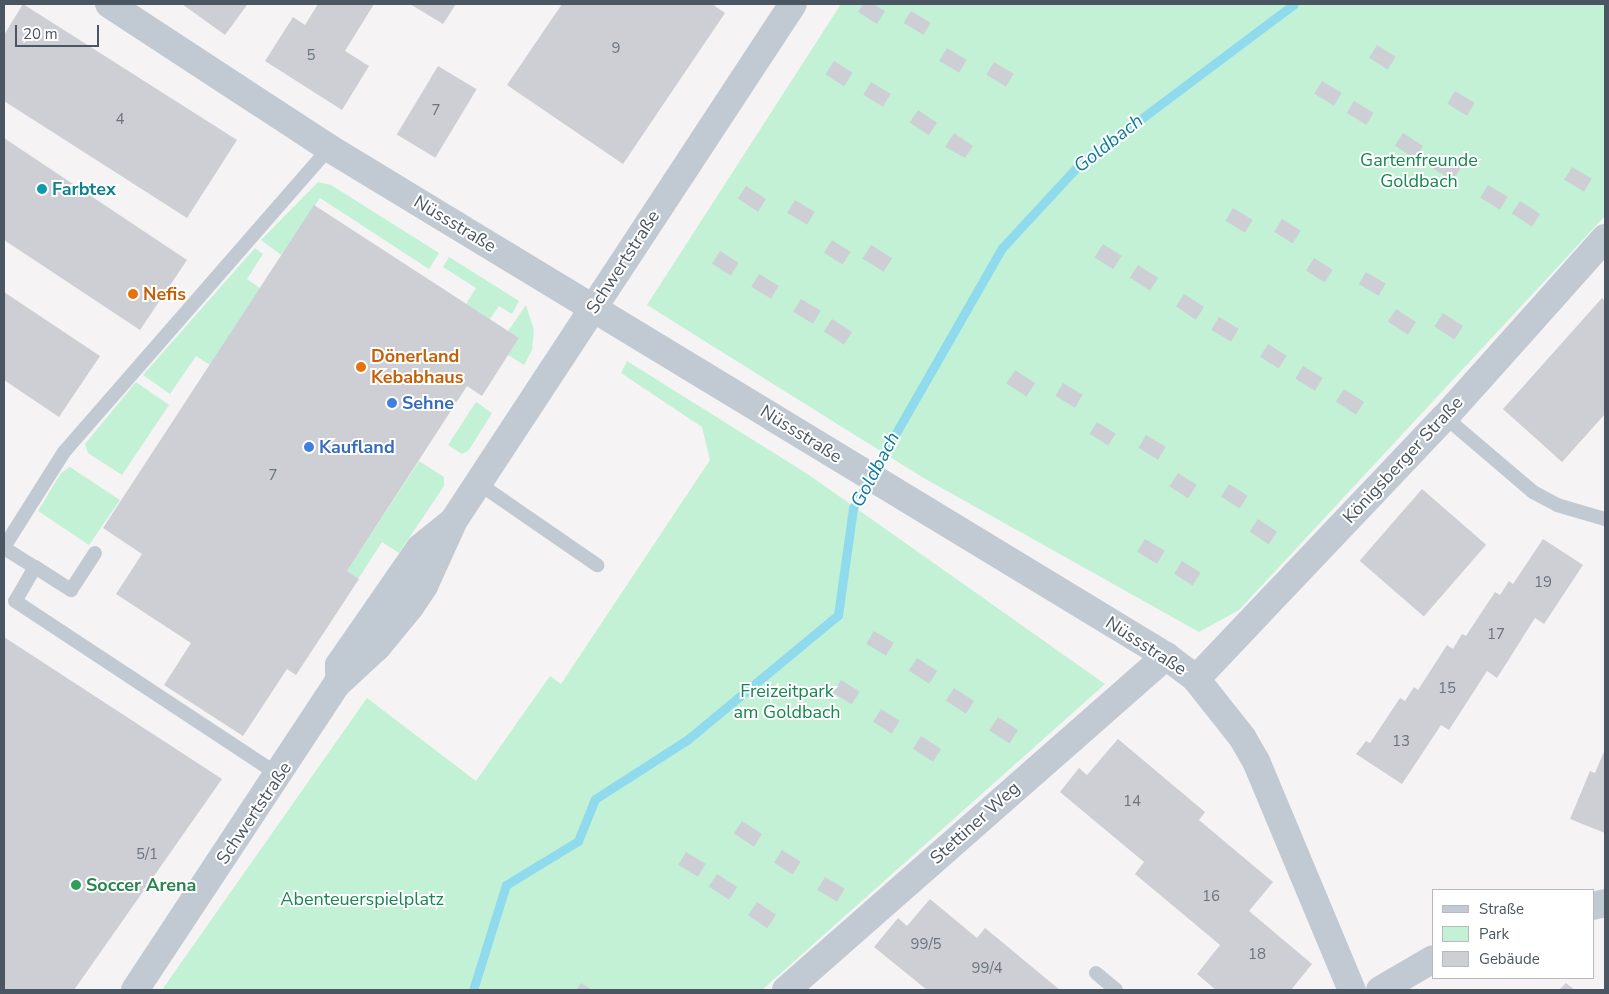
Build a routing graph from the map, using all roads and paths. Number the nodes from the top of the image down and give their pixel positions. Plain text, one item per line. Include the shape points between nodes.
1 (109, 4) edge
2 (793, 4) edge
3 (329, 148) junction
4 (1605, 238) edge
5 (593, 308) junction
6 (1445, 417) junction
7 (478, 483) junction
8 (1605, 519) edge
9 (4, 548) edge
10 (96, 553) dead end
11 (597, 565) dead end
12 (35, 567) junction
13 (1166, 656) junction
14 (1196, 679) junction
15 (279, 775) junction
16 (1432, 960) edge
17 (1096, 973) dead end
18 (135, 990) edge
19 (786, 990) edge
20 (1116, 990) edge
21 (1352, 990) edge
22 (1380, 990) edge

1 - 3 street, Nüssstraße
2 - 5 street, Schwertstraße
3 - 5 street, Nüssstraße
3 - 9 lane via 64,452
4 - 6 street, Königsberger Straße
5 - 7 street, Schwertstraße
5 - 13 street, Nüssstraße
6 - 8 lane via 1533,492 1557,505
6 - 14 street, Königsberger Straße
7 - 11 lane
7 - 15 street, Schwertstraße via 454,520 420,548 339,665 337,684
9 - 12 lane
10 - 12 lane via 71,590
12 - 15 lane via 15,601
13 - 14 street, Nüssstraße
13 - 19 street, Stettiner Weg
14 - 21 street, Nüssstraße via 1256,760
15 - 18 street, Schwertstraße
16 - 22 street
17 - 20 lane

